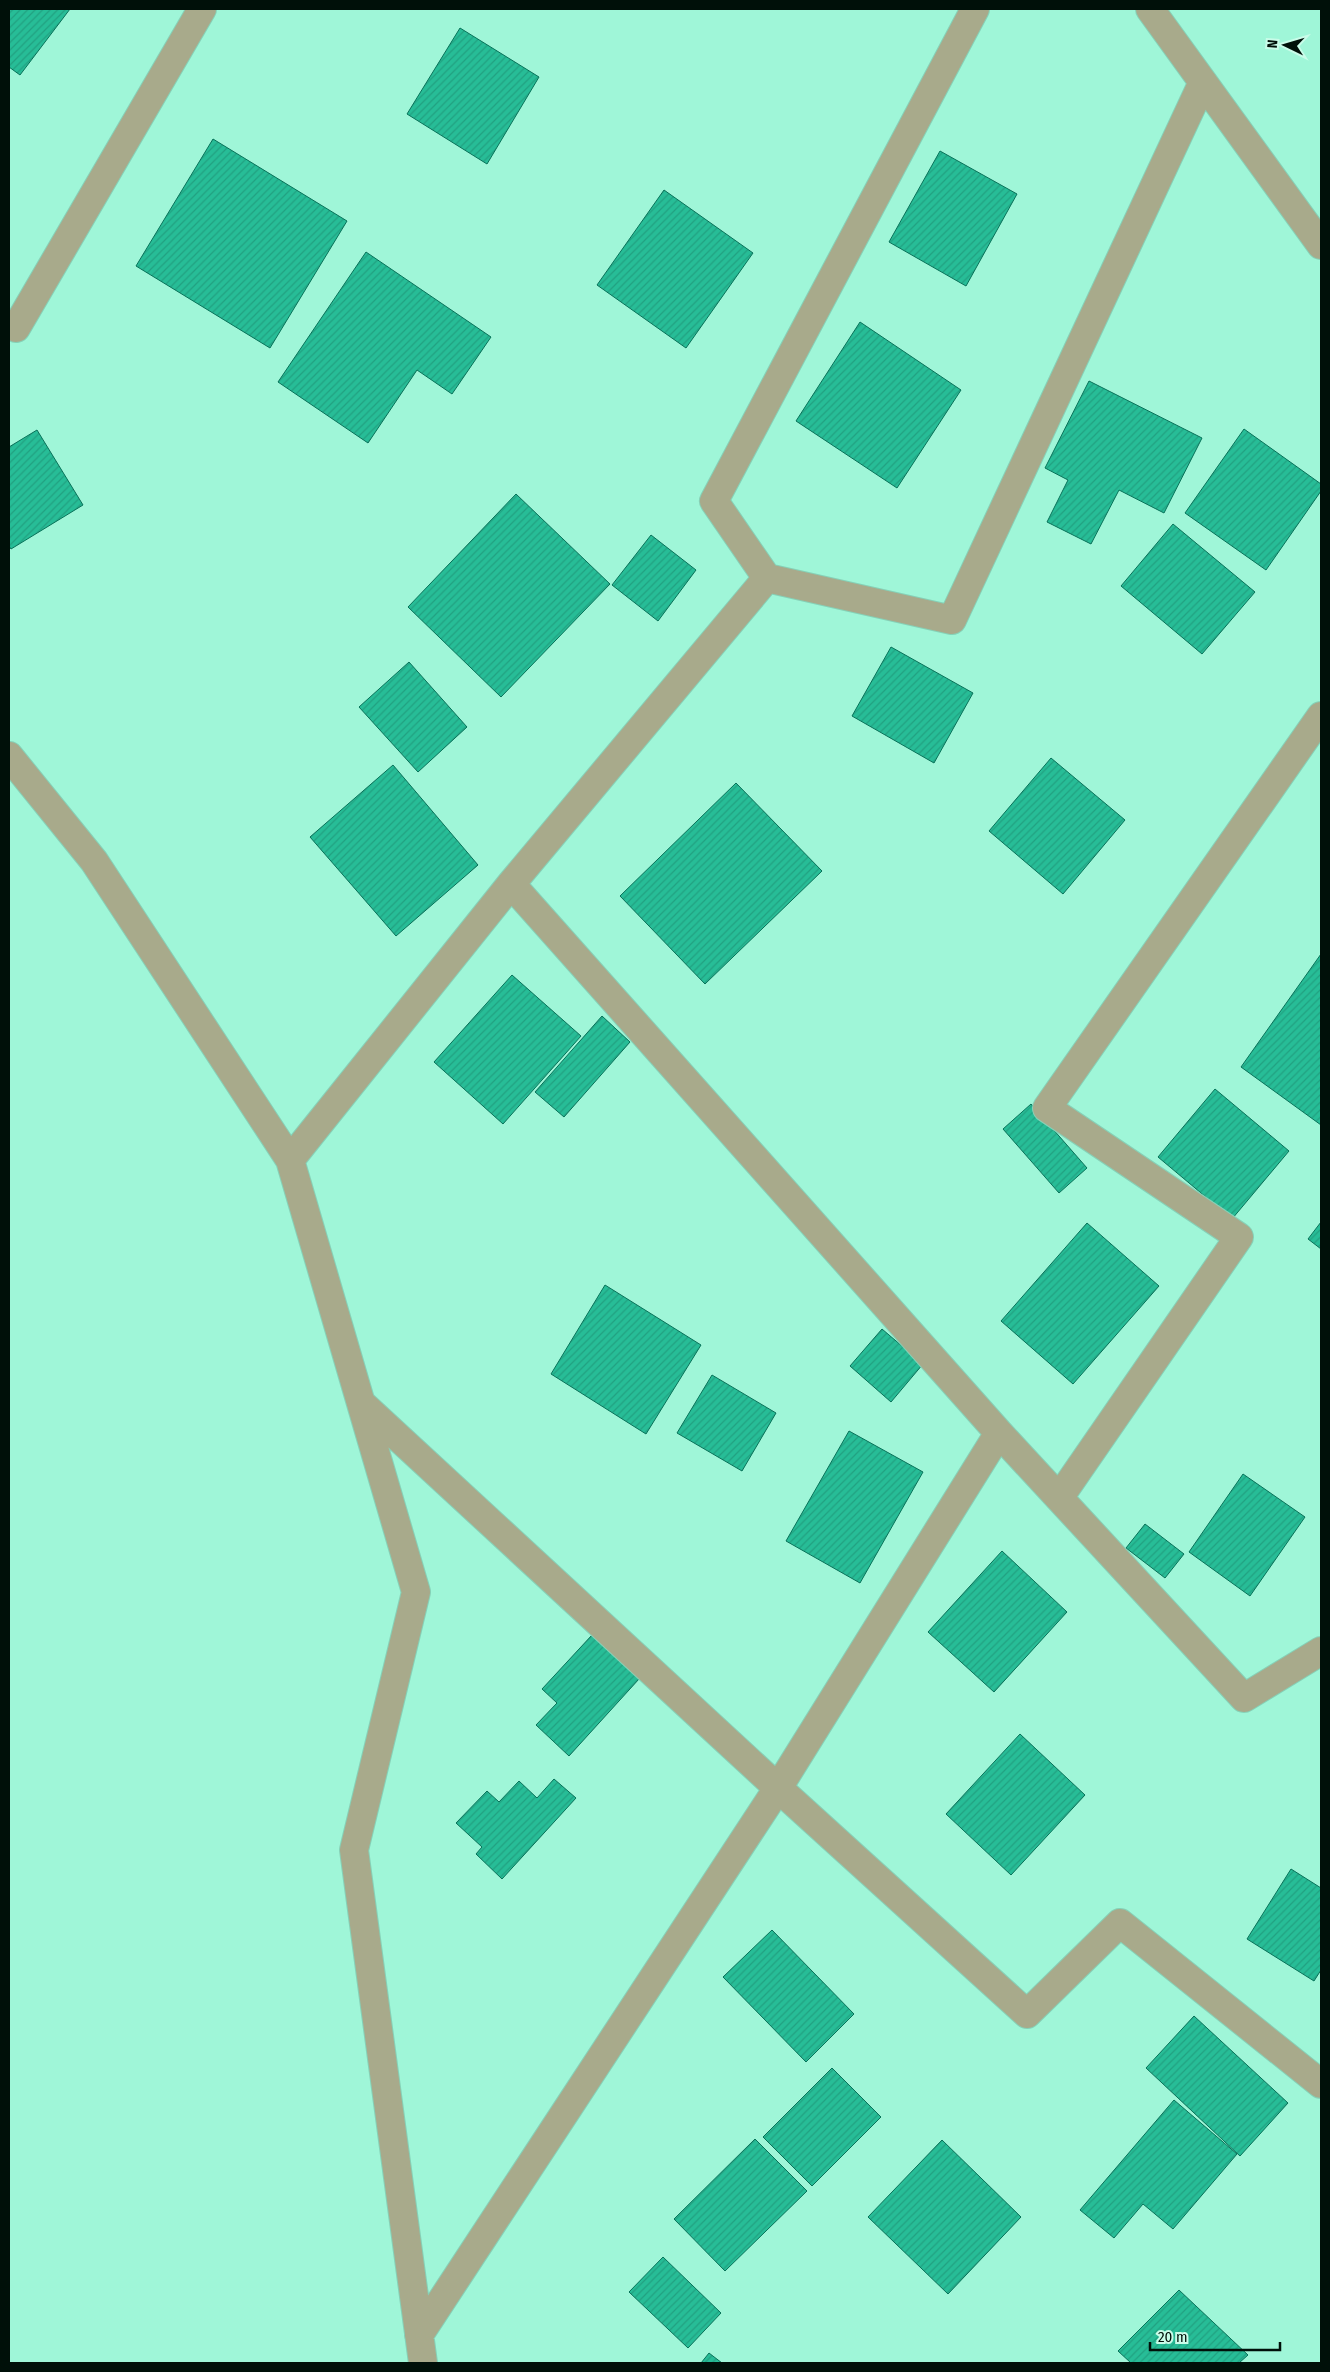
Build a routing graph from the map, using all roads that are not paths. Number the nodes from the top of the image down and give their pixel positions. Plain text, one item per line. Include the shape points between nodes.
1 (202, 9) edge
2 (975, 9) edge
3 (1150, 9) edge
4 (1203, 82) junction
5 (1321, 245) edge
6 (16, 328) dead end
7 (767, 578) junction
8 (1321, 716) edge
9 (9, 756) edge
10 (511, 884) junction
11 (290, 1160) junction
12 (361, 1403) junction
13 (999, 1433) junction
14 (1060, 1498) junction
15 (1321, 1651) edge
16 (778, 1788) junction
17 (1321, 2084) edge
18 (419, 2335) junction
19 (423, 2363) edge

1 - 6 street
2 - 7 street via 714,501
3 - 4 street
4 - 5 street
4 - 7 street via 952,620
7 - 10 street
8 - 14 street via 1047,1108 1239,1236
9 - 11 street via 94,861
10 - 11 street
10 - 13 street
11 - 12 street
12 - 16 street
12 - 18 street via 416,1592 354,1850
13 - 14 street
13 - 16 street
14 - 15 street via 1244,1698
16 - 17 street via 1027,2014 1120,1924
16 - 18 street
18 - 19 street

